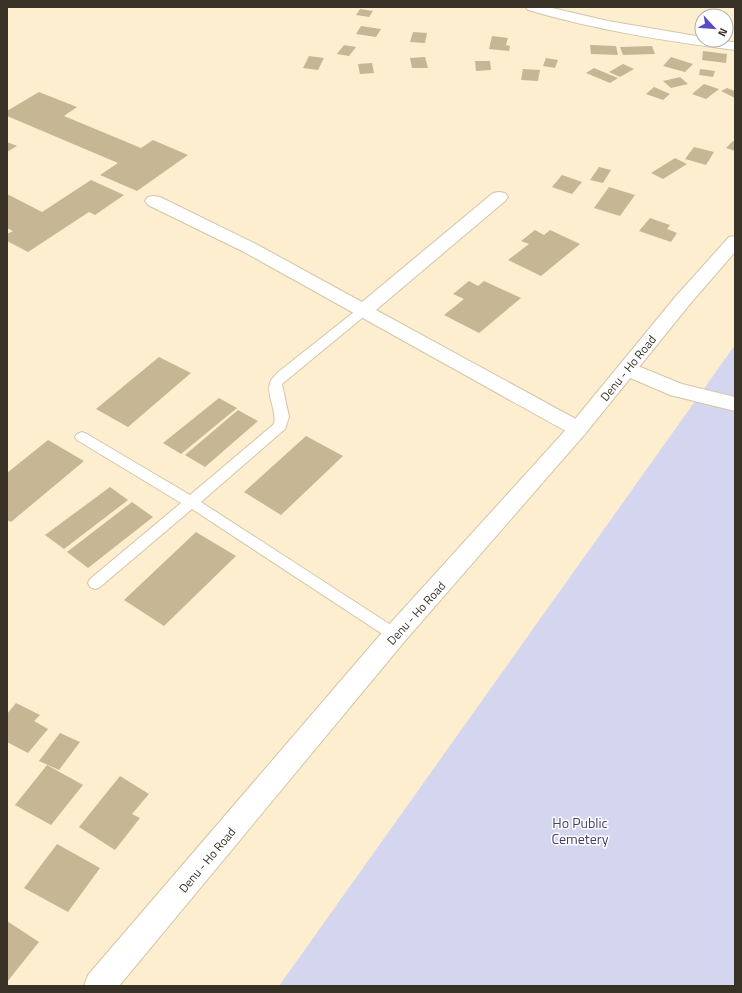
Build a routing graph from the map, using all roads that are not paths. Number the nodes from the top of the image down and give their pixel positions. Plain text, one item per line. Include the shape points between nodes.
1 (533, 7) edge
2 (735, 46) edge
3 (499, 197) dead end
4 (154, 201) dead end
5 (735, 241) edge
6 (363, 311) junction
7 (628, 369) junction
8 (735, 404) edge
9 (578, 429) junction
10 (82, 437) dead end
11 (190, 502) junction
12 (95, 583) dead end
13 (395, 634) junction
14 (99, 986) edge

1 - 2 street via 604,24
3 - 6 street
4 - 6 street via 250,248
5 - 7 street, Denu - Ho Road via 683,300
6 - 9 street
6 - 11 lane via 282,376 276,383 282,417 280,426
7 - 8 street via 677,390
7 - 9 street, Denu - Ho Road
9 - 13 street, Denu - Ho Road
10 - 11 lane
11 - 12 lane
11 - 13 lane
13 - 14 street, Denu - Ho Road

